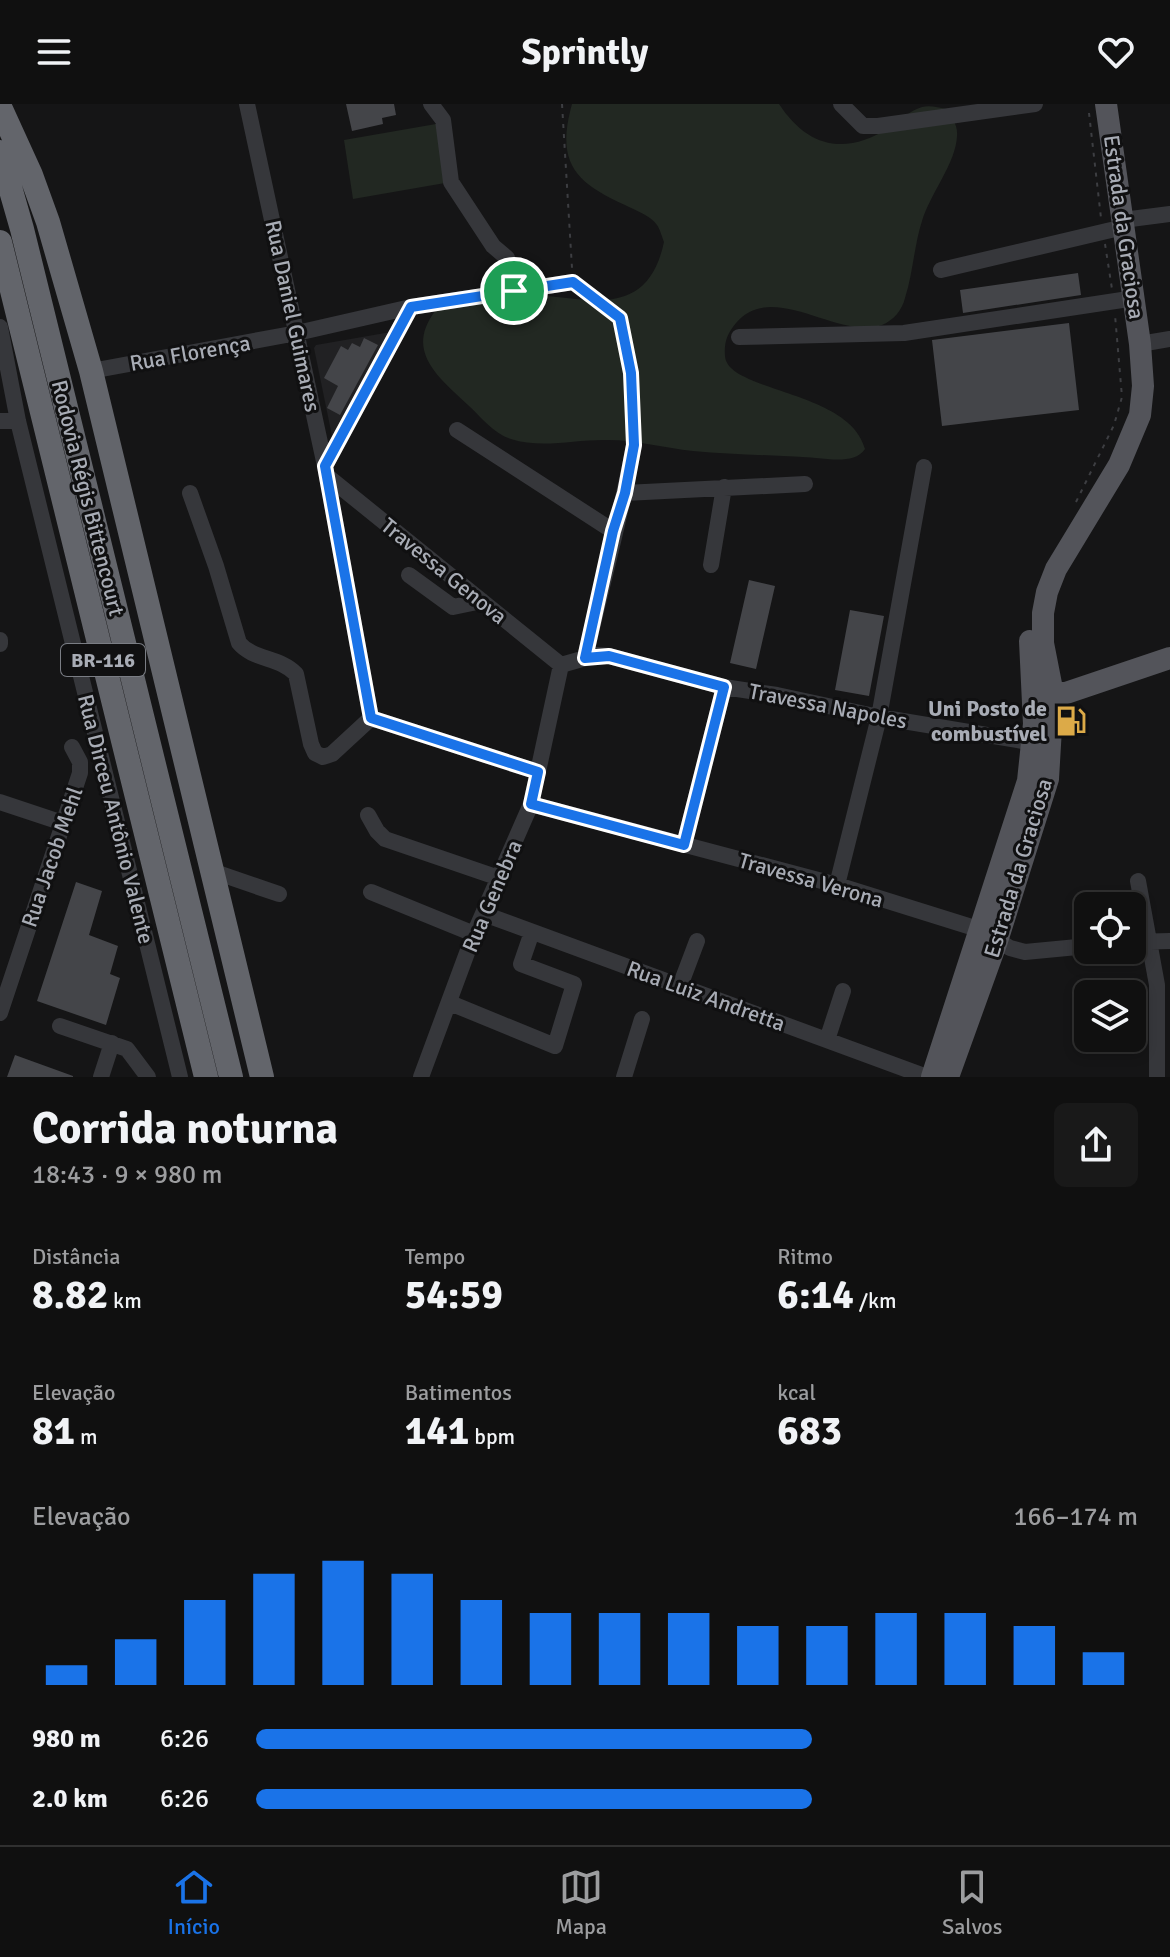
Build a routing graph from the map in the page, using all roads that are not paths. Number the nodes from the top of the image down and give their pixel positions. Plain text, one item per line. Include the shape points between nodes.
1 (247, 104) edge
2 (431, 104) edge
3 (841, 104) edge
4 (1090, 104) edge
5 (1106, 104) edge
6 (1025, 105) edge
7 (0, 107) edge
8 (0, 152) edge
9 (1170, 214) edge
10 (1112, 228) junction
11 (0, 242) edge
12 (941, 270) dead end
13 (573, 282) road end
14 (514, 291) junction
15 (1118, 301) junction
16 (411, 307) junction
17 (0, 327) edge
18 (297, 333) junction
19 (739, 337) dead end
20 (1170, 339) edge
21 (1140, 344) junction
22 (91, 371) junction
23 (0, 421) edge
24 (18, 421) junction
25 (457, 430) dead end
26 (634, 445) road end
27 (924, 467) dead end
28 (326, 471) junction
29 (805, 484) dead end
30 (724, 487) junction
31 (190, 493) dead end
32 (625, 493) junction
33 (613, 531) junction
34 (711, 565) dead end
35 (409, 575) dead end
36 (482, 601) junction
37 (585, 658) junction
38 (1170, 658) edge
39 (561, 665) junction
40 (724, 687) junction
41 (1043, 693) junction
42 (879, 717) junction
43 (371, 718) junction
44 (1041, 744) junction
45 (72, 747) dead end
46 (538, 772) junction
47 (0, 802) edge
48 (531, 804) junction
49 (368, 815) dead end
50 (63, 823) junction
51 (684, 845) junction
52 (212, 871) junction
53 (499, 878) junction
54 (1138, 881) dead end
55 (837, 885) junction
56 (371, 892) dead end
57 (1138, 892) edge
58 (279, 894) dead end
59 (484, 914) junction
60 (195, 930) junction
61 (532, 932) junction
62 (474, 934) junction
63 (989, 935) junction
64 (697, 941) dead end
65 (1146, 941) edge
66 (1170, 941) edge
67 (1074, 947) edge
68 (1146, 952) edge
69 (8, 963) edge
70 (1164, 983) edge
71 (680, 986) junction
72 (843, 991) dead end
73 (450, 1003) junction
74 (0, 1013) edge
75 (642, 1019) dead end
76 (60, 1026) dead end
77 (827, 1040) junction
78 (112, 1043) junction
79 (260, 1069) edge
80 (104, 1075) edge
81 (148, 1077) edge
82 (180, 1077) edge
83 (206, 1077) edge
84 (231, 1077) edge
85 (421, 1077) edge
86 (624, 1077) edge
87 (930, 1077) edge
88 (948, 1077) edge
89 (1157, 1077) edge

1 - 18 street, Rua Daniel Guimares
2 - 14 street via 443,120 451,182 493,246 507,258
3 - 6 street via 863,126
4 - 10 main road, Estrada da Graciosa
5 - 10 main road, Estrada da Graciosa
7 - 22 highway via 48,222
8 - 60 highway, Rodovia Régis Bittencourt / BR-116
9 - 10 street
10 - 12 street
10 - 15 main road, Estrada da Graciosa
10 - 21 main road, Estrada da Graciosa
11 - 83 highway, Rodovia Régis Bittencourt / BR-116
13 - 14 street, Rua Florença
14 - 16 street, Rua Florença
15 - 19 street via 904,333
15 - 41 main road, Estrada da Graciosa via 1132,367 1126,422 1033,591 1028,615
16 - 18 street, Rua Florença
16 - 28 street
17 - 24 street, Rua Dirceu Antônio Valente
18 - 22 street, Rua Florença
18 - 28 street, Rua Daniel Guimares
20 - 21 street
21 - 41 main road, Estrada da Graciosa via 1143,386 1131,442 1047,592
22 - 52 highway
23 - 24 street
24 - 82 street, Rua Dirceu Antônio Valente
25 - 33 street
26 - 32 street
27 - 42 street
28 - 36 street, Travessa Genova
28 - 43 street, Rua Daniel Guimares
29 - 30 street
30 - 32 street
30 - 34 street
31 - 43 street via 239,643 245,651 296,674 315,753 332,754
32 - 33 street
33 - 37 street
35 - 36 street via 453,607
36 - 39 street, Travessa Genova
37 - 39 street, Travessa Napoles
37 - 40 street, Travessa Napoles via 609,656
38 - 41 main road via 1066,693
39 - 46 street, Rua Genebra
40 - 42 street, Travessa Napoles
40 - 51 street
41 - 44 main road, Estrada da Graciosa
42 - 44 street, Travessa Napoles
42 - 55 street
43 - 46 street
44 - 63 main road, Estrada da Graciosa
45 - 50 street, Rua Jacob Mehl via 80,773
46 - 48 street, Rua Genebra
47 - 50 street
48 - 51 street, Travessa Verona
48 - 53 street, Rua Genebra
49 - 53 street via 385,839
50 - 69 street, Rua Jacob Mehl
51 - 55 street, Travessa Verona
52 - 58 street
52 - 79 highway
53 - 59 street, Rua Genebra
54 - 57 street
55 - 63 street, Travessa Verona
56 - 62 street
59 - 61 street, Rua Luiz Andretta
59 - 62 street, Rua Genebra
60 - 79 highway
60 - 84 highway, Rodovia Régis Bittencourt / BR-116
61 - 71 street, Rua Luiz Andretta
61 - 73 street via 521,964 574,984 555,1046
62 - 73 street, Rua Genebra
63 - 67 street, Travessa Verona via 1025,952
63 - 87 main road, Estrada da Graciosa
63 - 88 main road, Estrada da Graciosa
64 - 71 street
65 - 66 street
68 - 70 street
69 - 74 street, Rua Jacob Mehl
70 - 89 street
71 - 77 street, Rua Luiz Andretta
72 - 77 street
73 - 85 street, Rua Genebra
75 - 86 street
76 - 78 street
77 - 87 street, Rua Luiz Andretta
78 - 80 street
78 - 81 street via 127,1049

